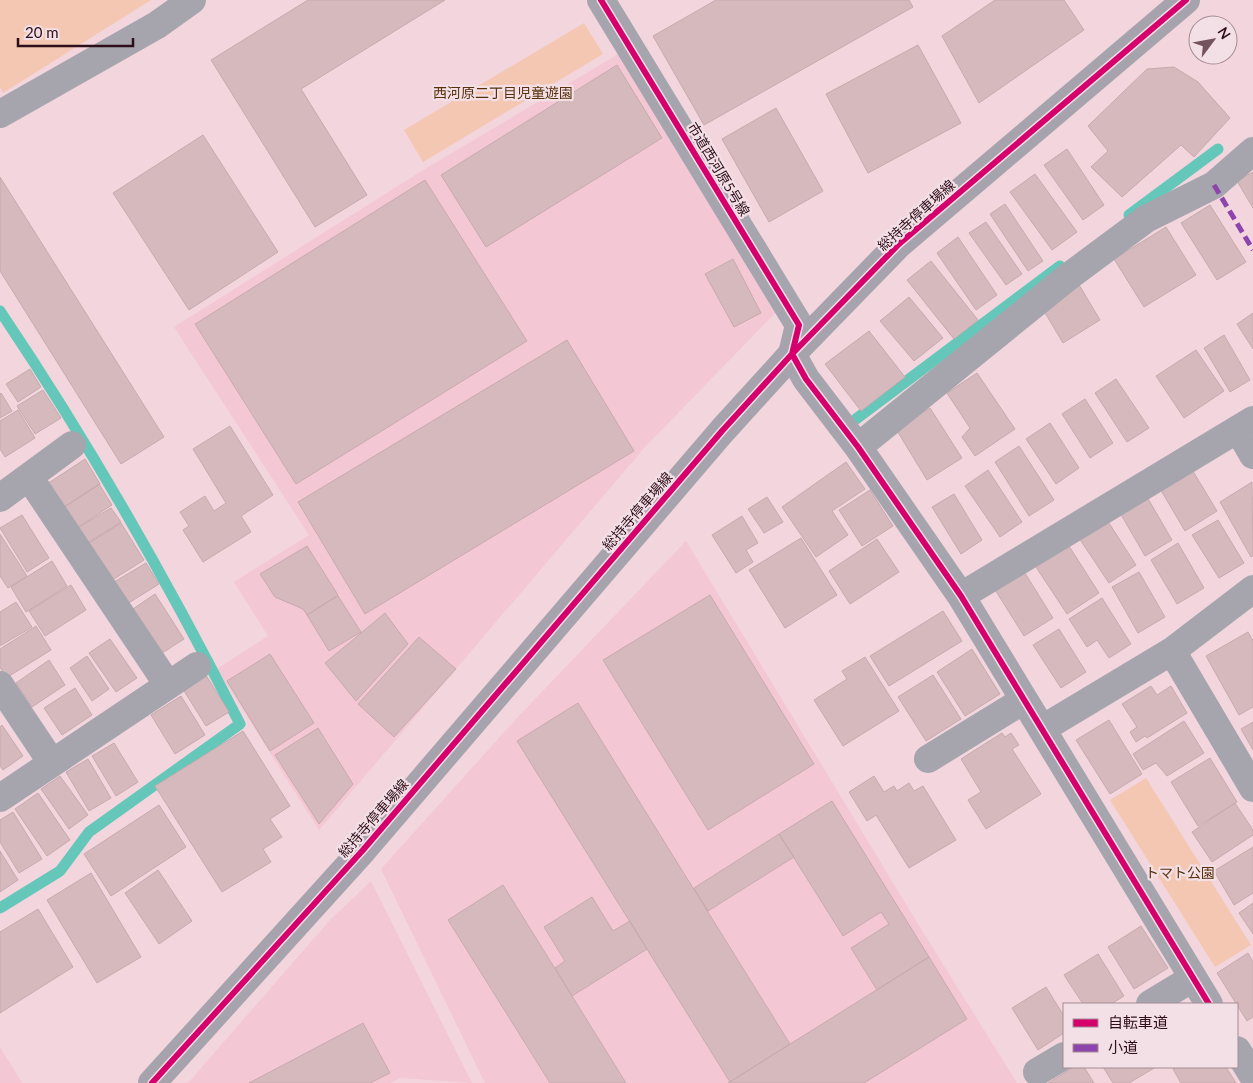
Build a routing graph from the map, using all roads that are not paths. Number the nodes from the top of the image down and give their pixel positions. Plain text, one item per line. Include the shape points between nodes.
1 (192, 0) edge
2 (601, 0) edge
3 (1186, 0) edge
4 (0, 114) edge
5 (1253, 152) edge
6 (792, 354) junction
7 (1246, 424) edge
8 (72, 445) dead end
9 (858, 447) junction
10 (1253, 455) edge
11 (29, 477) junction
12 (0, 498) edge
13 (1253, 589) edge
14 (961, 596) junction
15 (1172, 650) junction
16 (197, 666) dead end
17 (0, 685) edge
18 (168, 685) junction
19 (1024, 700) junction
20 (1042, 729) junction
21 (928, 759) dead end
22 (52, 764) junction
23 (1253, 788) edge
24 (0, 798) edge
25 (1194, 978) junction
26 (1152, 1003) edge
27 (1208, 1003) edge
28 (1238, 1052) edge
29 (1063, 1057) edge
30 (1037, 1072) dead end
31 (1253, 1076) edge
32 (152, 1083) edge

1 - 4 street via 157,25
2 - 6 street, 市道西河原5号線 via 799,326
3 - 6 main road, 総持寺停車場線 via 899,244
5 - 9 street via 1214,185 1146,219 1068,277
6 - 9 street via 806,379
6 - 32 main road, 総持寺停車場線 via 722,431 363,850
7 - 10 street
7 - 14 street
8 - 11 street
9 - 14 street
11 - 12 street
11 - 18 street
13 - 15 street
14 - 19 street
15 - 20 street
15 - 23 street
16 - 18 street
17 - 22 street
18 - 22 street
19 - 20 street
19 - 21 street
20 - 25 street
22 - 24 street
25 - 26 street
25 - 27 street
28 - 31 street
29 - 30 street

